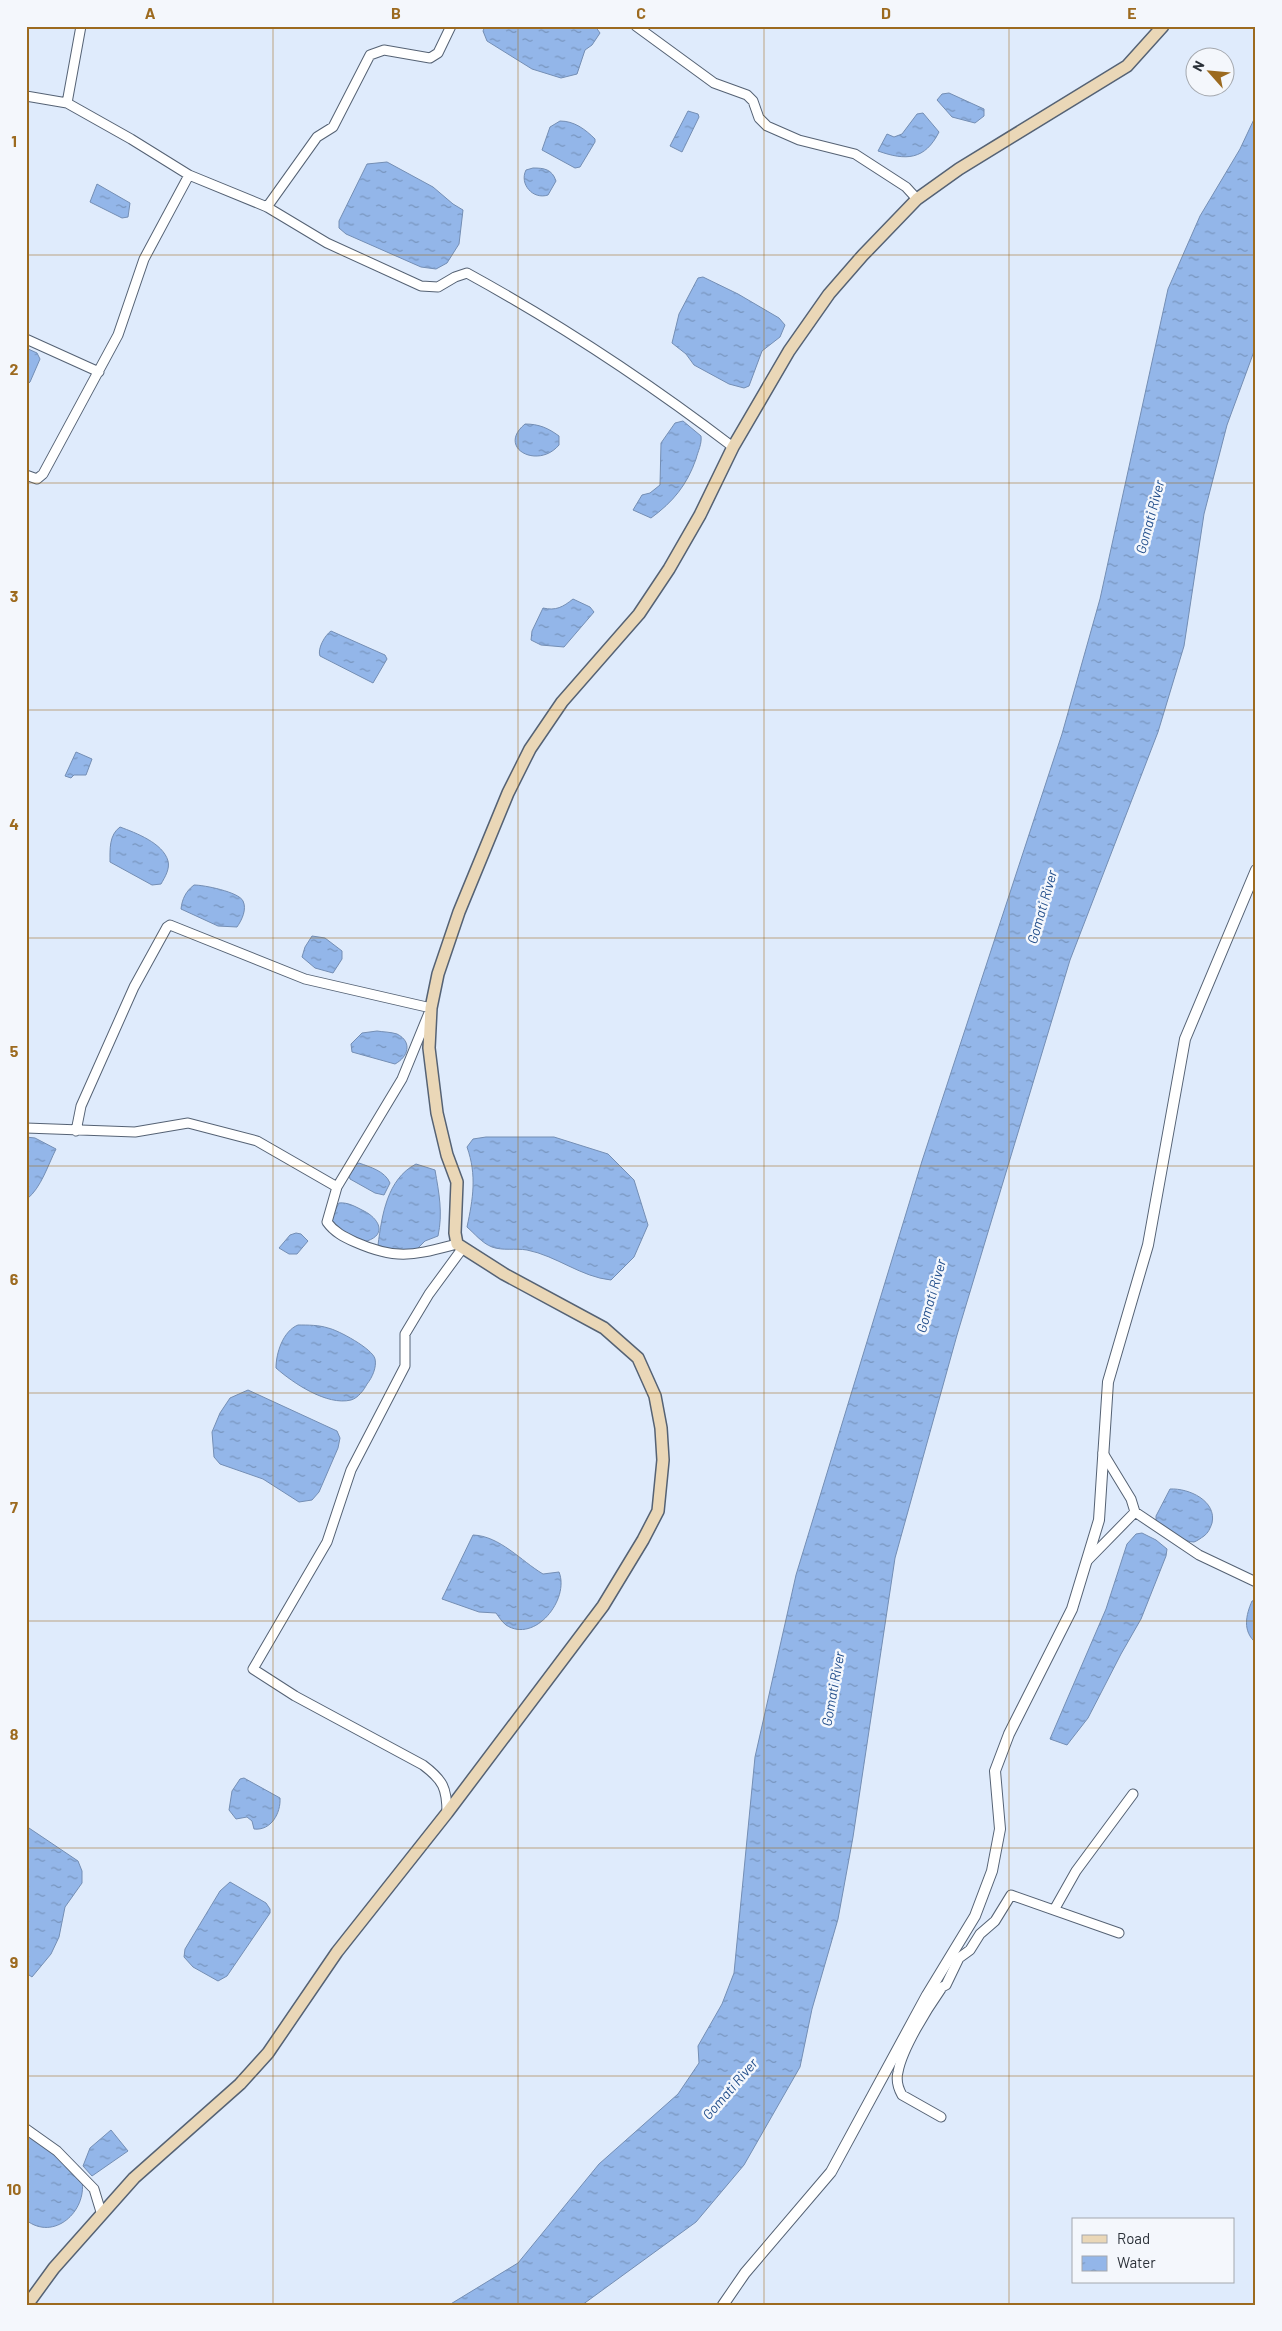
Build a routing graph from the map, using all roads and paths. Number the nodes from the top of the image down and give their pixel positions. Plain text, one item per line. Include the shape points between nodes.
1 (81, 26) edge
2 (451, 26) edge
3 (636, 26) edge
4 (1163, 26) edge
5 (26, 96) edge
6 (67, 103) junction
7 (188, 175) junction
8 (917, 199) junction
9 (267, 207) junction
10 (26, 339) edge
11 (99, 372) junction
12 (733, 447) junction
13 (26, 475) edge
14 (1256, 870) edge
15 (431, 1008) junction
16 (26, 1128) edge
17 (76, 1131) junction
18 (337, 1187) junction
19 (460, 1247) junction
20 (1103, 1453) junction
21 (1135, 1512) junction
22 (1086, 1561) junction
23 (1256, 1582) edge
24 (1133, 1794) dead end
25 (447, 1813) junction
26 (1054, 1910) junction
27 (1119, 1933) dead end
28 (941, 1989) junction
29 (927, 1996) junction
30 (941, 2117) dead end
31 (26, 2129) edge
32 (102, 2212) junction
33 (27, 2305) edge
34 (723, 2305) edge

1 - 6 street
2 - 9 street via 438,53 430,58 384,50 370,55 333,126 317,137
3 - 8 street via 714,83 747,95 767,126 799,140 855,154 906,187
4 - 8 main road via 1127,66 959,169
5 - 6 street
6 - 7 street
7 - 9 street
7 - 11 street via 144,259 118,335
8 - 12 main road via 862,254 829,294 789,351
9 - 12 street via 327,243 421,286 438,287 467,273 522,304 672,400
10 - 11 street
11 - 13 street via 43,474 37,479
12 - 15 main road via 700,515 639,614 562,702 530,749 508,793 459,912 438,974
14 - 20 street via 1184,1038 1148,1245 1108,1382
15 - 17 street via 305,979 170,925 134,987 81,1106
15 - 18 street via 402,1079
15 - 19 main road via 429,1048 437,1113 457,1182 455,1233
16 - 17 street
17 - 18 street via 136,1132 188,1123 257,1142
18 - 19 street via 326,1222 341,1235 395,1256
19 - 25 street via 405,1334 405,1366 351,1470 327,1542 253,1669 438,1776 444,1788
19 - 25 main road via 604,1328 638,1358 655,1396 663,1460 658,1511 603,1606
20 - 21 street via 1131,1499
20 - 22 street via 1099,1520
21 - 22 street
21 - 23 street via 1199,1555
22 - 29 street via 1072,1609 1009,1734 995,1771 1000,1829 992,1871 975,1916
24 - 26 street via 1076,1871
25 - 32 main road via 337,1952 268,2053 240,2084 134,2178
26 - 27 street
26 - 28 street via 1011,1896 995,1921 959,1958
28 - 29 street
28 - 30 street via 906,2051 897,2080 902,2095
29 - 34 street via 832,2172 757,2259
31 - 32 street via 57,2151 94,2190
32 - 33 main road

